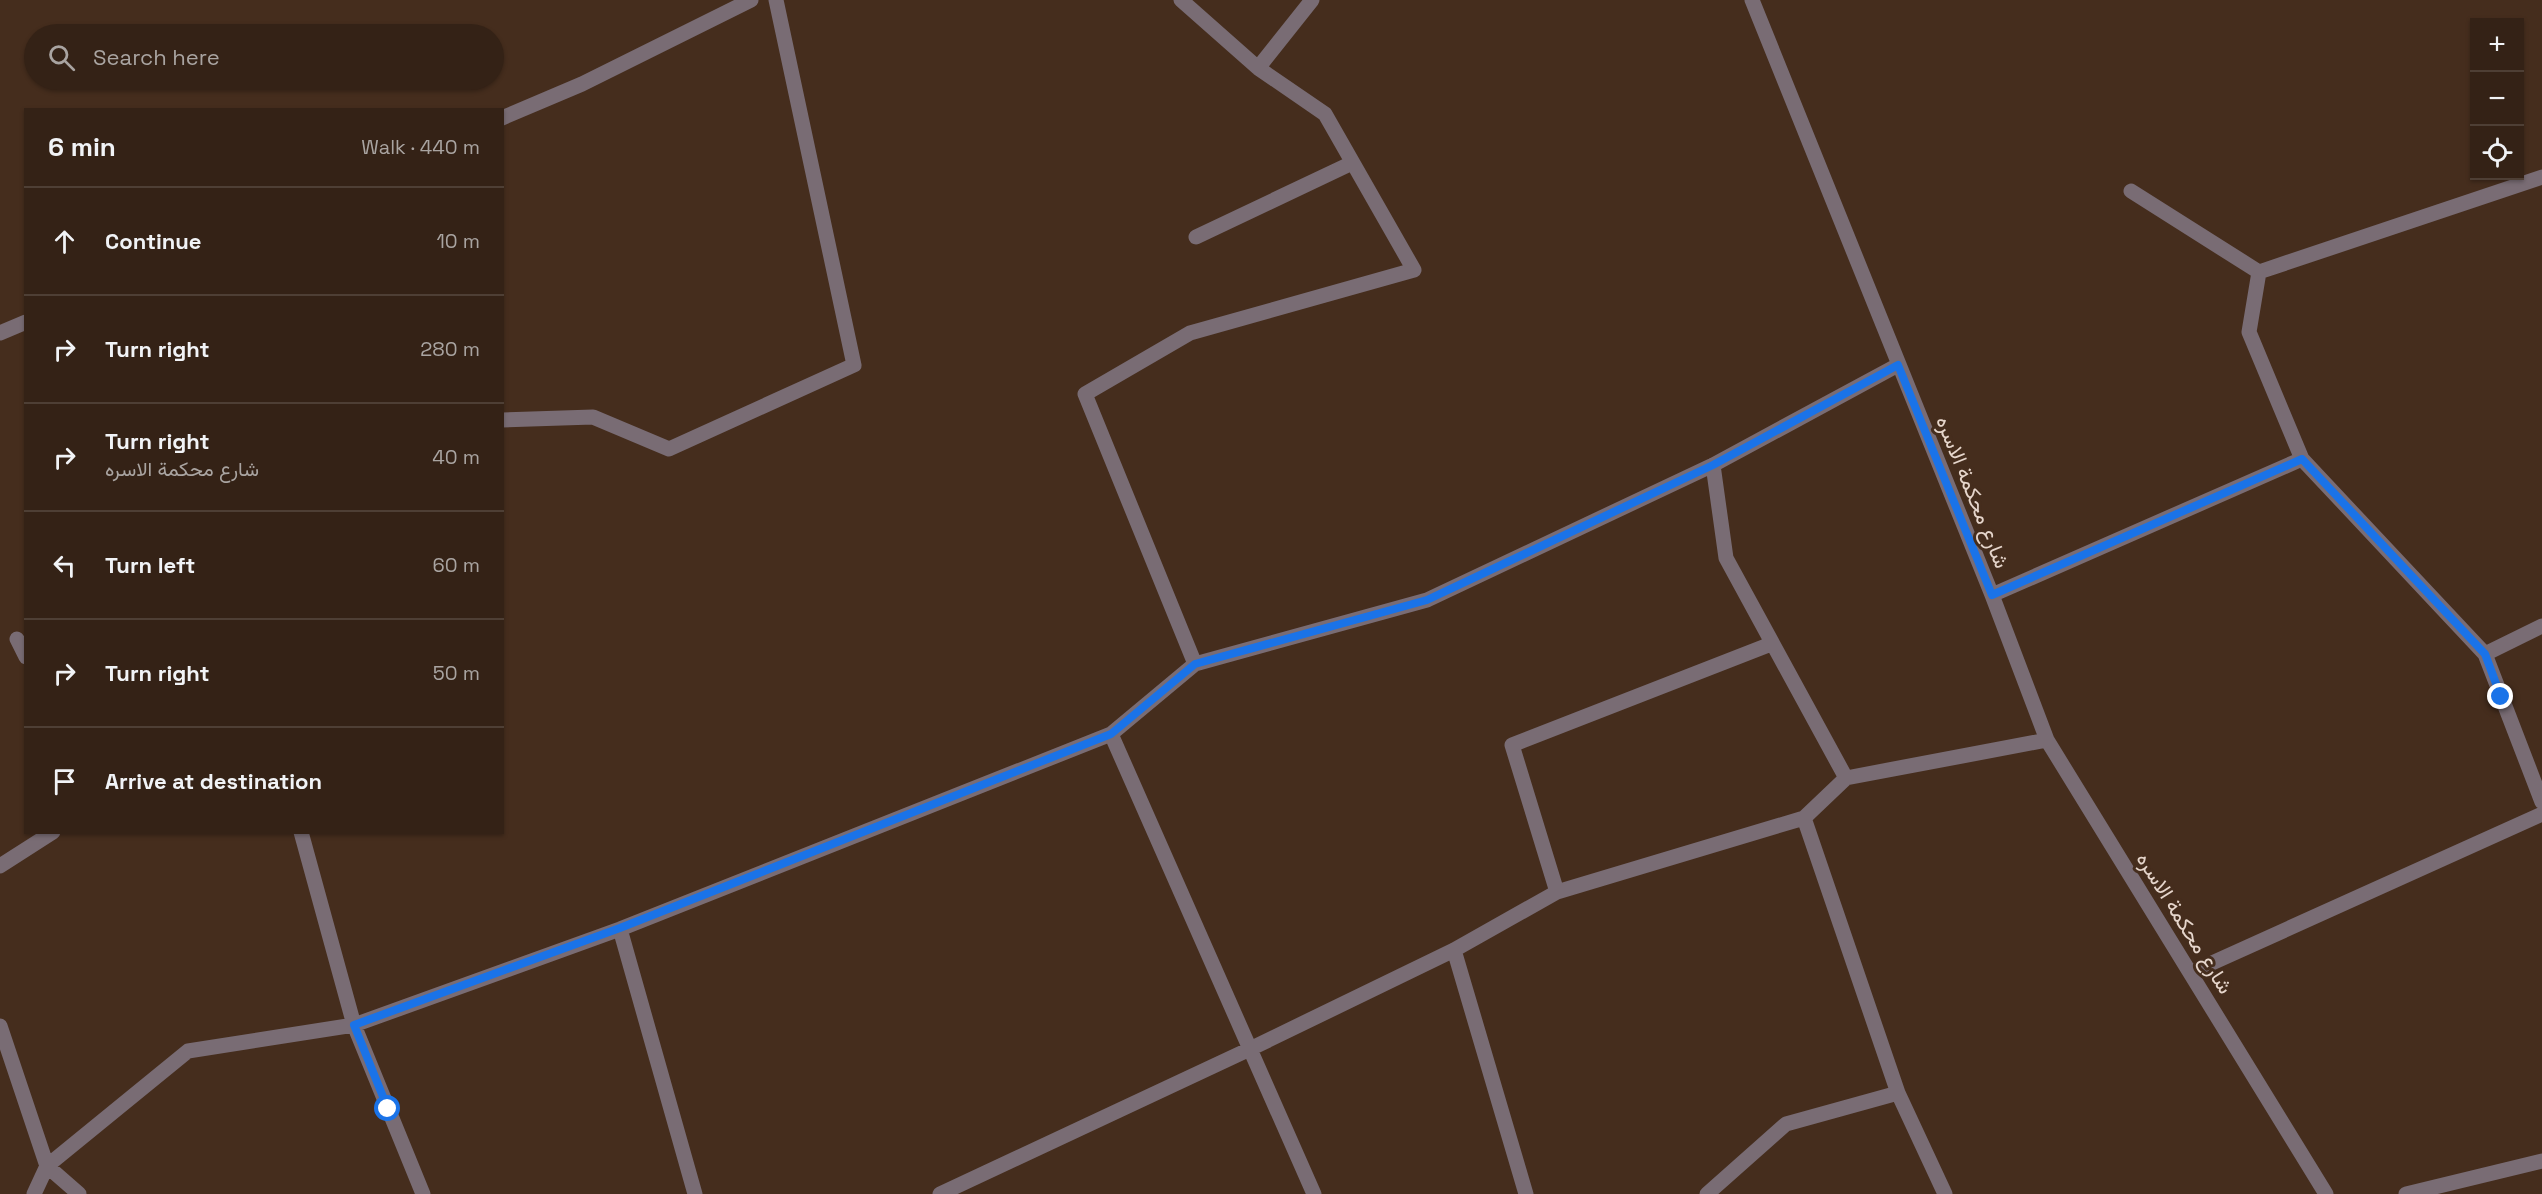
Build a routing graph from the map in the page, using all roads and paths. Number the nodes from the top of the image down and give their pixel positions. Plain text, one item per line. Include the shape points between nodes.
1 (751, 0) edge
2 (776, 0) edge
3 (1181, 0) edge
4 (1312, 0) edge
5 (1752, 0) edge
6 (1258, 69) junction
7 (504, 116) edge
8 (1352, 163) junction
9 (2542, 177) edge
10 (2131, 191) dead end
11 (1196, 237) dead end
12 (2259, 272) junction
13 (24, 323) edge
14 (0, 333) edge
15 (1898, 365) junction
16 (504, 420) edge
17 (2302, 459) junction
18 (1713, 465) junction
19 (1992, 595) junction
20 (2542, 626) edge
21 (17, 639) dead end
22 (1772, 644) junction
23 (24, 653) edge
24 (2485, 654) junction
25 (1195, 664) junction
26 (1111, 734) junction
27 (2047, 740) junction
28 (1846, 778) junction
29 (2542, 802) edge
30 (2542, 813) edge
31 (1804, 818) junction
32 (50, 834) edge
33 (303, 834) edge
34 (0, 866) edge
35 (1557, 892) junction
36 (620, 928) junction
37 (1454, 950) junction
38 (2192, 972) junction
39 (354, 1025) junction
40 (0, 1026) edge
41 (1252, 1048) junction
42 (1898, 1093) junction
43 (2542, 1161) edge
44 (47, 1166) junction
45 (34, 1194) edge
46 (79, 1194) edge
47 (423, 1194) edge
48 (695, 1194) edge
49 (940, 1194) edge
50 (1314, 1194) edge
51 (1526, 1194) edge
52 (1707, 1194) edge
53 (1945, 1194) edge
54 (2326, 1194) edge
55 (2406, 1194) edge

1 - 7 street via 582,84
2 - 16 street via 854,365 669,449 592,417
3 - 6 street
4 - 6 street
5 - 15 street, شارع محكمة الاسره
6 - 8 street via 1325,114
8 - 11 street
8 - 25 street via 1414,270 1190,333 1085,394
9 - 12 street
10 - 12 street
12 - 17 street via 2248,332
13 - 14 street
15 - 18 street
15 - 19 street, شارع محكمة الاسره
17 - 19 street
17 - 24 street
18 - 22 street via 1726,558
18 - 25 street via 1427,600
19 - 27 street, شارع محكمة الاسره
20 - 24 street
21 - 23 street
22 - 28 street
22 - 35 street via 1512,745
24 - 29 street
25 - 26 street
26 - 36 street
26 - 41 street
27 - 28 street
27 - 38 street, شارع محكمة الاسره
28 - 31 street
30 - 38 street
31 - 35 street
31 - 42 street
32 - 34 street
33 - 39 street
35 - 37 street
36 - 39 street
36 - 48 street
37 - 41 street
37 - 51 street
38 - 54 street, شارع محكمة الاسره
39 - 44 street via 189,1051
39 - 47 street
40 - 44 street
41 - 49 street
41 - 50 street
42 - 52 street via 1786,1124
42 - 53 street
43 - 55 street
44 - 45 street
44 - 46 street

